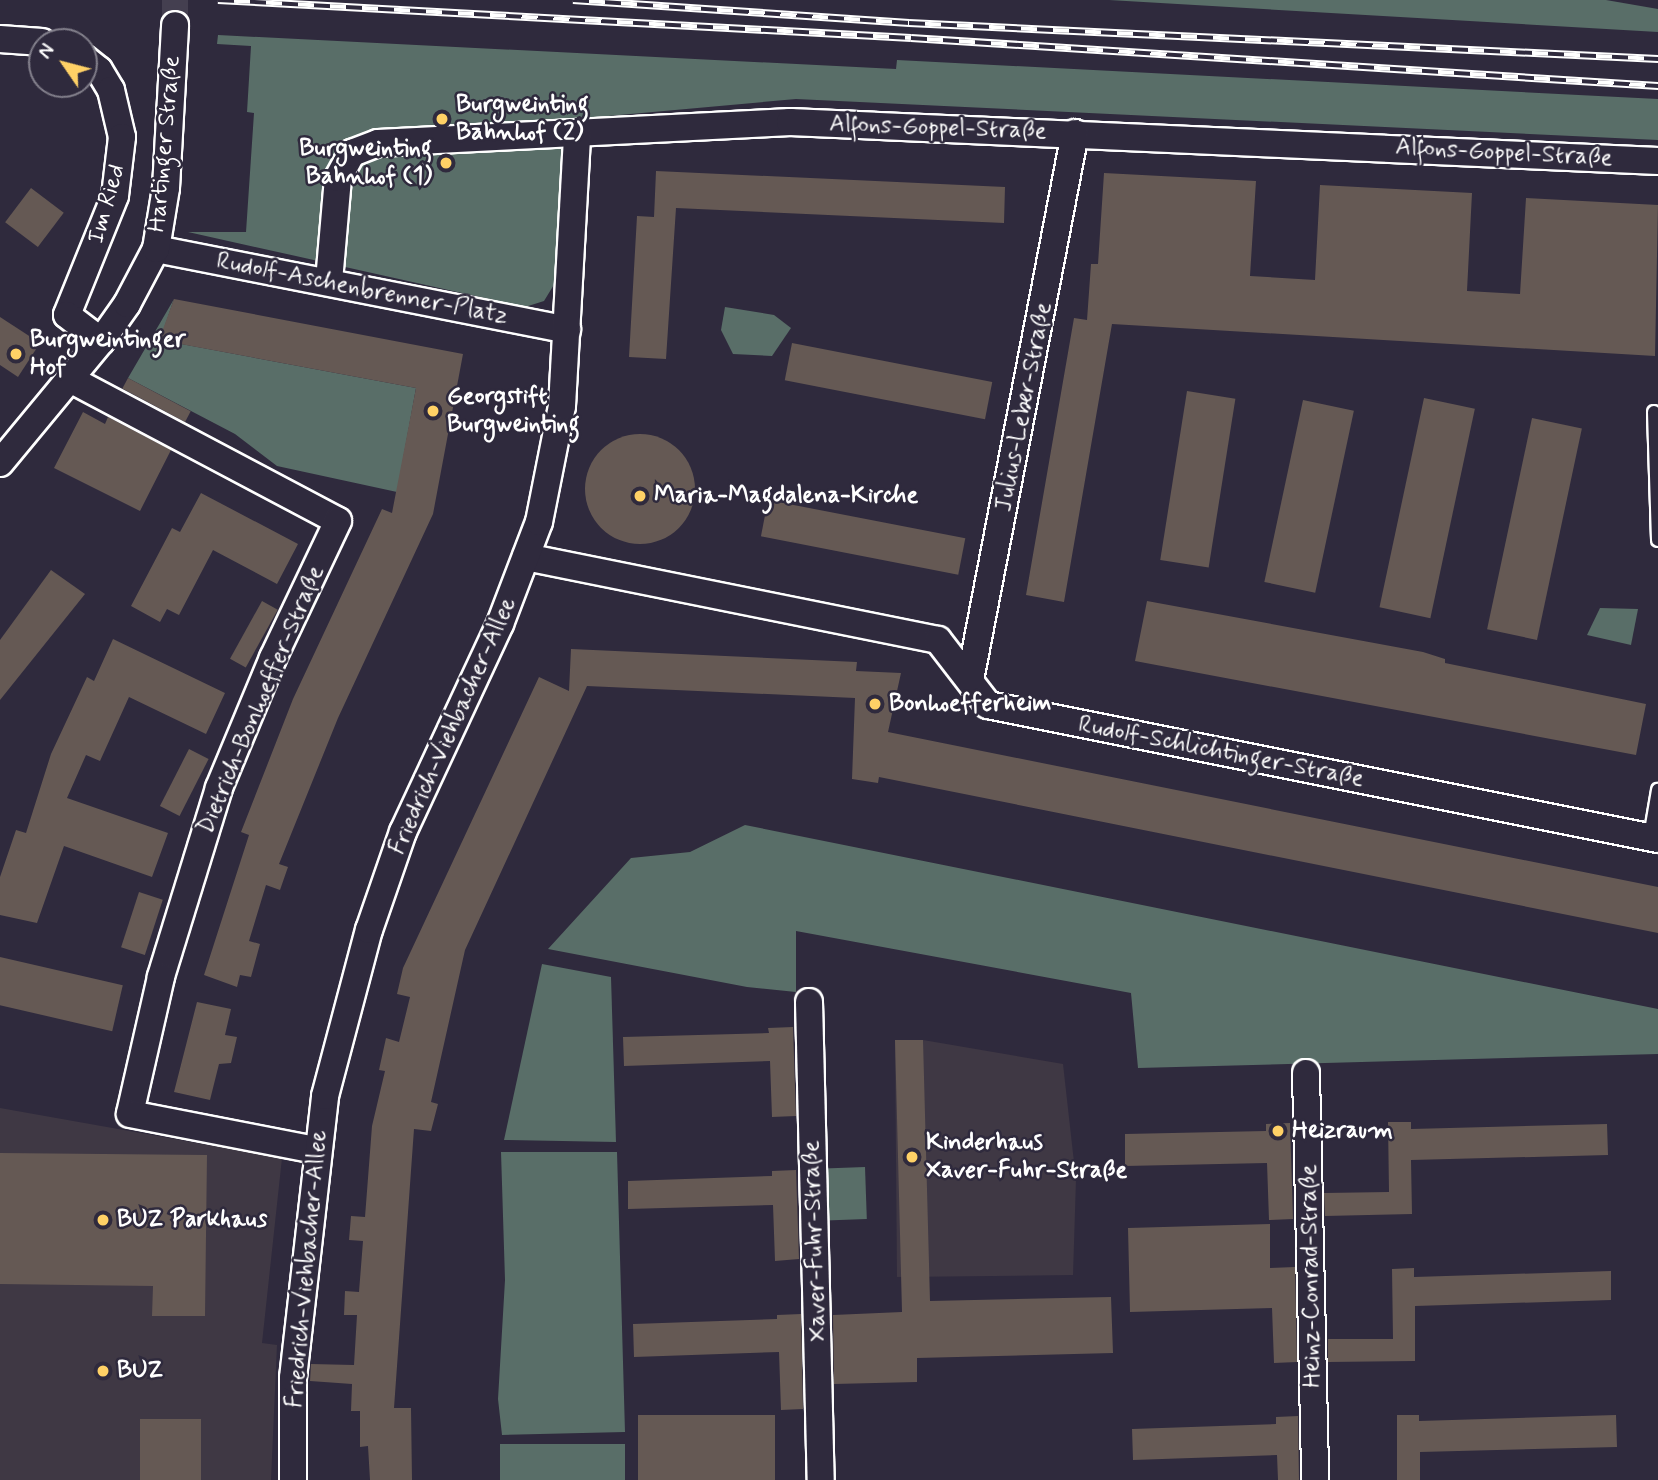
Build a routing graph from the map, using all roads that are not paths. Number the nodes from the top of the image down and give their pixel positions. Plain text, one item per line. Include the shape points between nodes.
1 (175, 25) tunnel mouth
2 (0, 39) edge
3 (28, 41) edge
4 (98, 69) edge
5 (1076, 134) junction
6 (577, 135) junction
7 (1658, 161) edge
8 (156, 250) junction
9 (329, 281) junction
10 (567, 330) junction
11 (101, 341) junction
12 (70, 379) junction
13 (1654, 412) dead end
14 (0, 463) edge
15 (1658, 540) edge
16 (526, 557) junction
17 (970, 680) junction
18 (1658, 790) edge
19 (1654, 838) edge
20 (809, 1002) dead end
21 (1306, 1073) dead end
22 (316, 1150) junction
23 (293, 1480) edge
24 (821, 1480) edge
25 (1315, 1480) edge

1 - 8 street, Hartinger Straße via 166,188
2 - 3 street
4 - 11 street, Im Ried via 111,90 122,137 115,196 67,315
5 - 6 street, Alfons-Goppel-Straße via 790,122
5 - 7 street, Alfons-Goppel-Straße
5 - 17 street, Julius-Leber-Straße
6 - 9 street, Alfons-Goppel-Straße via 364,146 352,153 338,178
6 - 10 street, Friedrich-Viehbacher-Allee
8 - 9 street, Rudolf-Aschenbrenner-Platz
8 - 11 street, Hartinger Straße
9 - 10 street, Rudolf-Aschenbrenner-Platz
10 - 16 street, Friedrich-Viehbacher-Allee via 562,406 538,522
11 - 12 street, Hartinger Straße
12 - 14 street, Hartinger Straße
12 - 22 street, Dietrich-Bonhoeffer-Straße via 338,521 273,658 219,788 165,961 130,1114
13 - 15 lane
16 - 17 street, Rudolf-Schlichtinger-Straße via 938,640
16 - 22 street, Friedrich-Viehbacher-Allee via 403,832 343,1023
17 - 19 street, Rudolf-Schlichtinger-Straße via 988,705
18 - 19 lane
20 - 24 street, Xaver-Fuhr-Straße
21 - 25 street, Heinz-Conrad-Straße
22 - 23 street, Friedrich-Viehbacher-Allee via 293,1378

